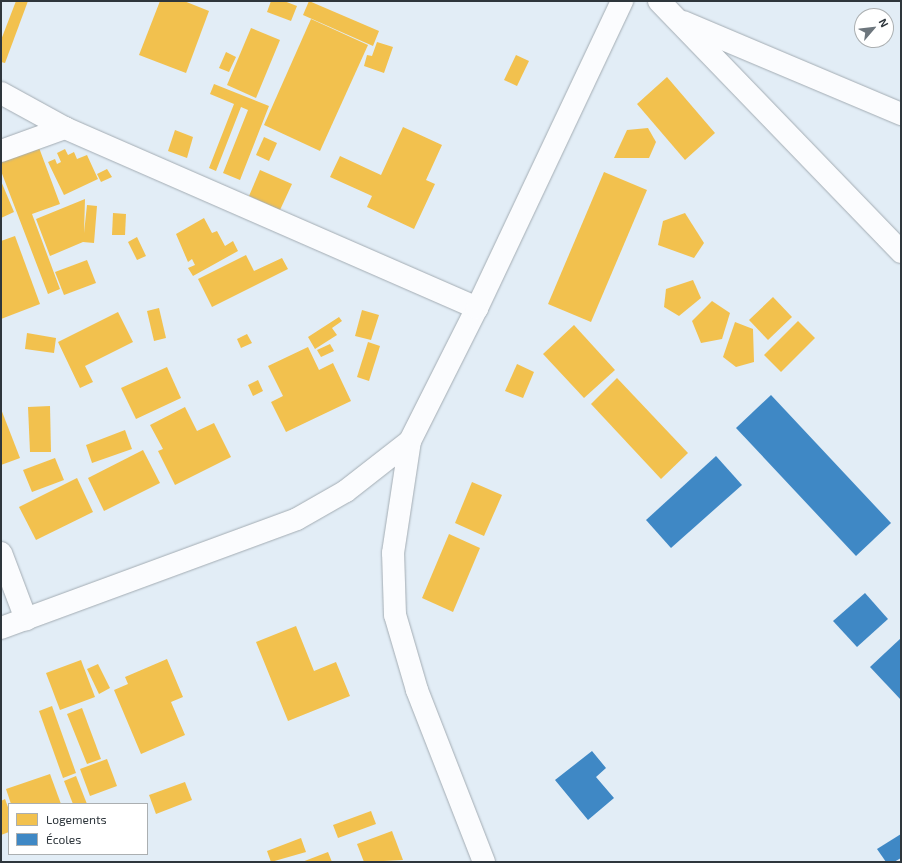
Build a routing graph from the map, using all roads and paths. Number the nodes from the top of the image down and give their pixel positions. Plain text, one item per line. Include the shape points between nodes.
1 (622, 1) edge
2 (659, 1) edge
3 (675, 18) junction
4 (1, 93) edge
5 (901, 114) edge
6 (65, 128) junction
7 (1, 151) edge
8 (901, 252) edge
9 (477, 308) junction
10 (410, 441) junction
11 (1, 553) edge
12 (26, 619) junction
13 (1, 628) edge
14 (484, 862) edge

1 - 9 street
2 - 3 street
3 - 5 street
3 - 8 street
4 - 6 street
6 - 7 street
6 - 9 street
9 - 10 street
10 - 12 street via 346,491 297,519
10 - 14 street via 393,553 395,615 417,690
11 - 12 street
12 - 13 street

